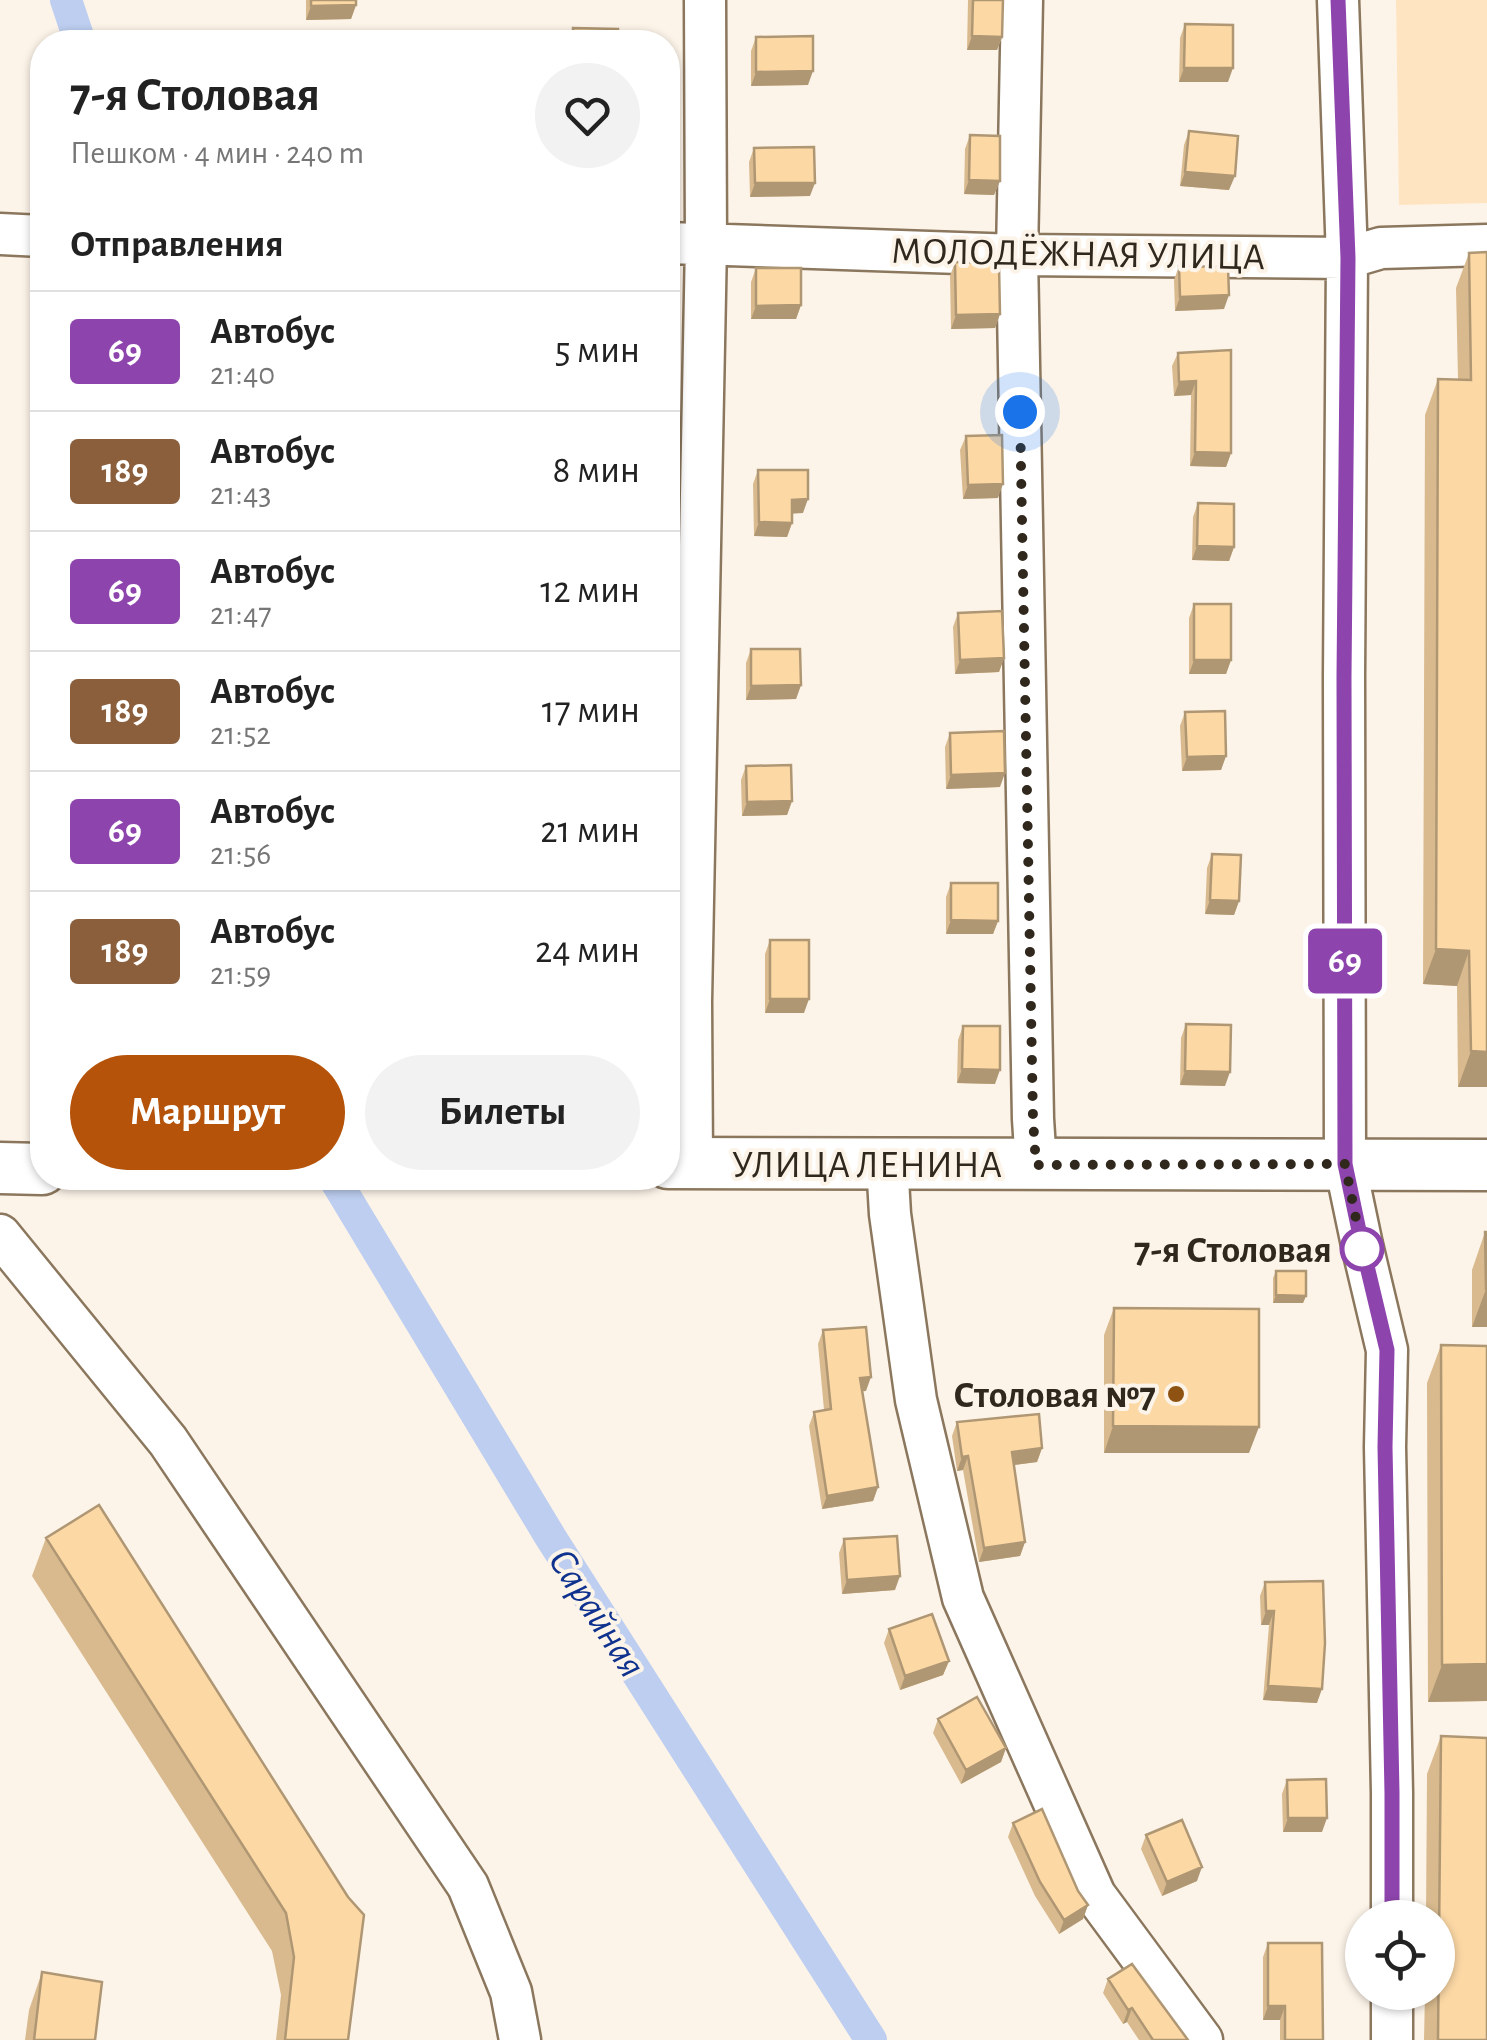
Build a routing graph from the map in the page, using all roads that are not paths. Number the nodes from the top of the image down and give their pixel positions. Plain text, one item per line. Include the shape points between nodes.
1 (705, 0) edge
2 (1022, 0) edge
3 (1338, 0) edge
4 (0, 234) edge
5 (30, 235) edge
6 (687, 243) edge
7 (1487, 246) edge
8 (1018, 254) junction
9 (1348, 258) junction
10 (680, 905) edge
11 (887, 1162) junction
12 (680, 1163) edge
13 (1345, 1164) junction
14 (1036, 1165) junction
15 (1487, 1165) edge
16 (0, 1168) edge
17 (30, 1169) edge
18 (0, 1234) edge
19 (1392, 1900) edge
20 (1392, 2010) edge
21 (520, 2040) edge
22 (1202, 2040) edge
23 (1392, 2040) edge

1 - 6 street
2 - 8 street
3 - 9 street
4 - 5 street
6 - 8 street, МОЛОДЁЖНАЯ УЛИЦА
6 - 10 street
7 - 9 street, МОЛОДЁЖНАЯ УЛИЦА via 1381,248
8 - 9 street, МОЛОДЁЖНАЯ УЛИЦА
8 - 14 street
9 - 13 street
11 - 12 main road, УЛИЦА ЛЕНИНА
11 - 14 main road, УЛИЦА ЛЕНИНА
11 - 22 street via 916,1400 963,1598 1095,1894
13 - 14 main road, УЛИЦА ЛЕНИНА
13 - 15 main road, УЛИЦА ЛЕНИНА
13 - 19 street via 1387,1350
16 - 17 main road
18 - 21 street via 168,1441 468,1886 511,1992
20 - 23 street

